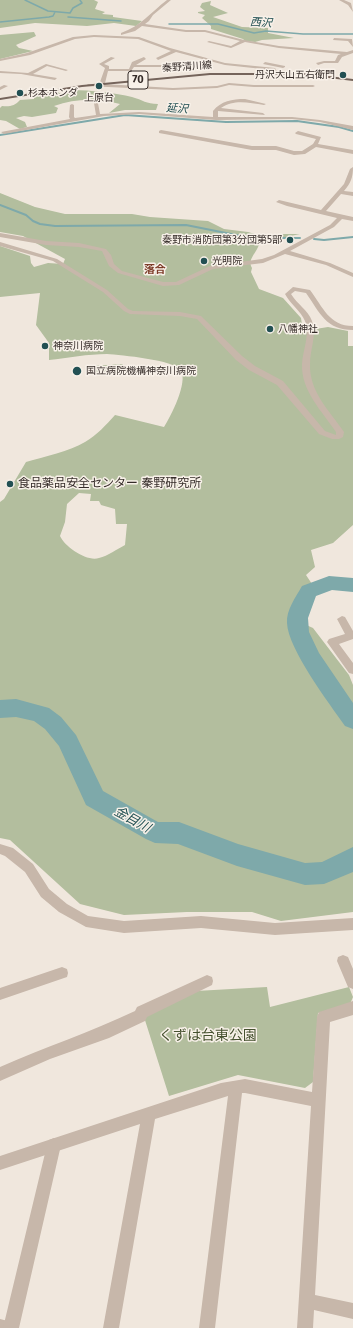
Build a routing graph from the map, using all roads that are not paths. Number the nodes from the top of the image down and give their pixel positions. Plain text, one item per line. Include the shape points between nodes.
1 (168, 0) edge
2 (341, 0) edge
3 (353, 11) edge
4 (141, 25) junction
5 (112, 37) junction
6 (337, 39) dead end
7 (244, 41) junction
8 (210, 43) dead end
9 (353, 46) edge
10 (353, 50) edge
11 (175, 51) junction
12 (346, 53) junction
13 (114, 58) dead end
14 (144, 58) dead end
15 (226, 58) dead end
16 (158, 59) dead end
17 (0, 60) edge
18 (316, 63) dead end
19 (133, 66) junction
20 (163, 66) dead end
21 (72, 69) dead end
22 (66, 70) junction
23 (106, 70) junction
24 (274, 71) junction
25 (0, 72) edge
26 (31, 75) junction
27 (55, 79) dead end
28 (353, 80) edge
29 (103, 83) junction
30 (88, 85) junction
31 (6, 86) dead end
32 (313, 86) dead end
33 (0, 89) edge
34 (0, 99) edge
35 (264, 104) dead end
36 (98, 106) dead end
37 (73, 109) dead end
38 (217, 109) junction
39 (99, 116) junction
40 (216, 119) junction
41 (274, 119) junction
42 (74, 120) junction
43 (353, 128) edge
44 (4, 132) dead end
45 (161, 132) dead end
46 (298, 133) dead end
47 (315, 145) junction
48 (353, 152) edge
49 (353, 169) edge
50 (351, 179) edge
51 (341, 192) junction
52 (353, 194) edge
53 (279, 202) dead end
54 (322, 212) junction
55 (340, 218) junction
56 (353, 219) edge
57 (0, 235) edge
58 (0, 244) edge
59 (283, 251) junction
60 (276, 256) junction
61 (308, 259) junction
62 (353, 275) edge
63 (353, 328) edge
64 (342, 619) dead end
65 (352, 636) edge
66 (353, 670) edge
67 (0, 849) edge
68 (353, 924) edge
69 (343, 961) dead end
70 (62, 973) dead end
71 (207, 981) dead end
72 (353, 983) edge
73 (0, 994) edge
74 (353, 1008) edge
75 (0, 1074) edge
76 (236, 1087) junction
77 (318, 1100) junction
78 (149, 1114) junction
79 (54, 1145) junction
80 (0, 1163) edge
81 (307, 1301) junction
82 (353, 1311) edge
83 (0, 1327) edge
84 (6, 1328) edge
85 (11, 1328) edge
86 (111, 1328) edge
87 (207, 1328) edge
88 (304, 1328) edge

1 - 4 street
2 - 3 street via 350,4
4 - 5 street via 128,33
4 - 7 street via 205,31
5 - 11 street via 139,38
5 - 17 street via 74,38 28,54
6 - 9 street via 350,40
7 - 8 street via 231,47
7 - 12 street
10 - 12 street
11 - 16 street
11 - 24 street via 225,64
12 - 18 street via 336,62
13 - 23 street via 101,64 107,67
14 - 19 street
15 - 24 street via 283,67
19 - 20 street
19 - 23 street via 131,70
21 - 22 street
22 - 26 street
22 - 26 street via 46,66
23 - 29 street
24 - 28 main road, 秦野清川線 / 70
24 - 29 main road, 秦野清川線 / 70
25 - 26 street
26 - 27 street
29 - 30 main road, 秦野清川線 / 70
30 - 32 street via 173,89 230,84
30 - 34 main road, 秦野清川線 / 70
31 - 33 street
35 - 38 street via 240,100
36 - 39 street
37 - 42 street via 71,117
38 - 40 street
38 - 41 street via 260,113
39 - 40 street via 139,113
39 - 42 street
40 - 41 street
41 - 43 street via 320,121
42 - 44 street
45 - 47 street via 252,148 276,148 300,154
46 - 47 street via 319,138
47 - 48 street
49 - 50 street
50 - 51 street
51 - 52 street
51 - 54 street
53 - 54 street
54 - 55 street
55 - 56 street
55 - 59 street via 332,226
57 - 60 street via 104,250 111,265 120,272 171,285 182,283 212,267 257,263
58 - 63 street via 55,260 105,291 132,313 199,317 239,358 280,384 323,435 328,437 339,437 340,432 316,400 309,385 306,373 311,332 309,323 289,297 289,291 297,289 308,292 329,321 337,326
59 - 60 street
59 - 61 street
60 - 61 street
61 - 62 street
64 - 65 street
65 - 66 street via 332,642
67 - 68 street via 9,852 29,868 45,893 63,908 86,921 124,927 201,922 275,930
69 - 72 street
70 - 73 street
71 - 75 street via 142,1012 140,1016 104,1034
74 - 77 street via 324,1017
76 - 77 street via 245,1086
76 - 78 street
76 - 87 street
77 - 81 street
78 - 79 street
78 - 86 street
79 - 80 street
79 - 85 street
81 - 82 street
81 - 88 street
83 - 84 street

